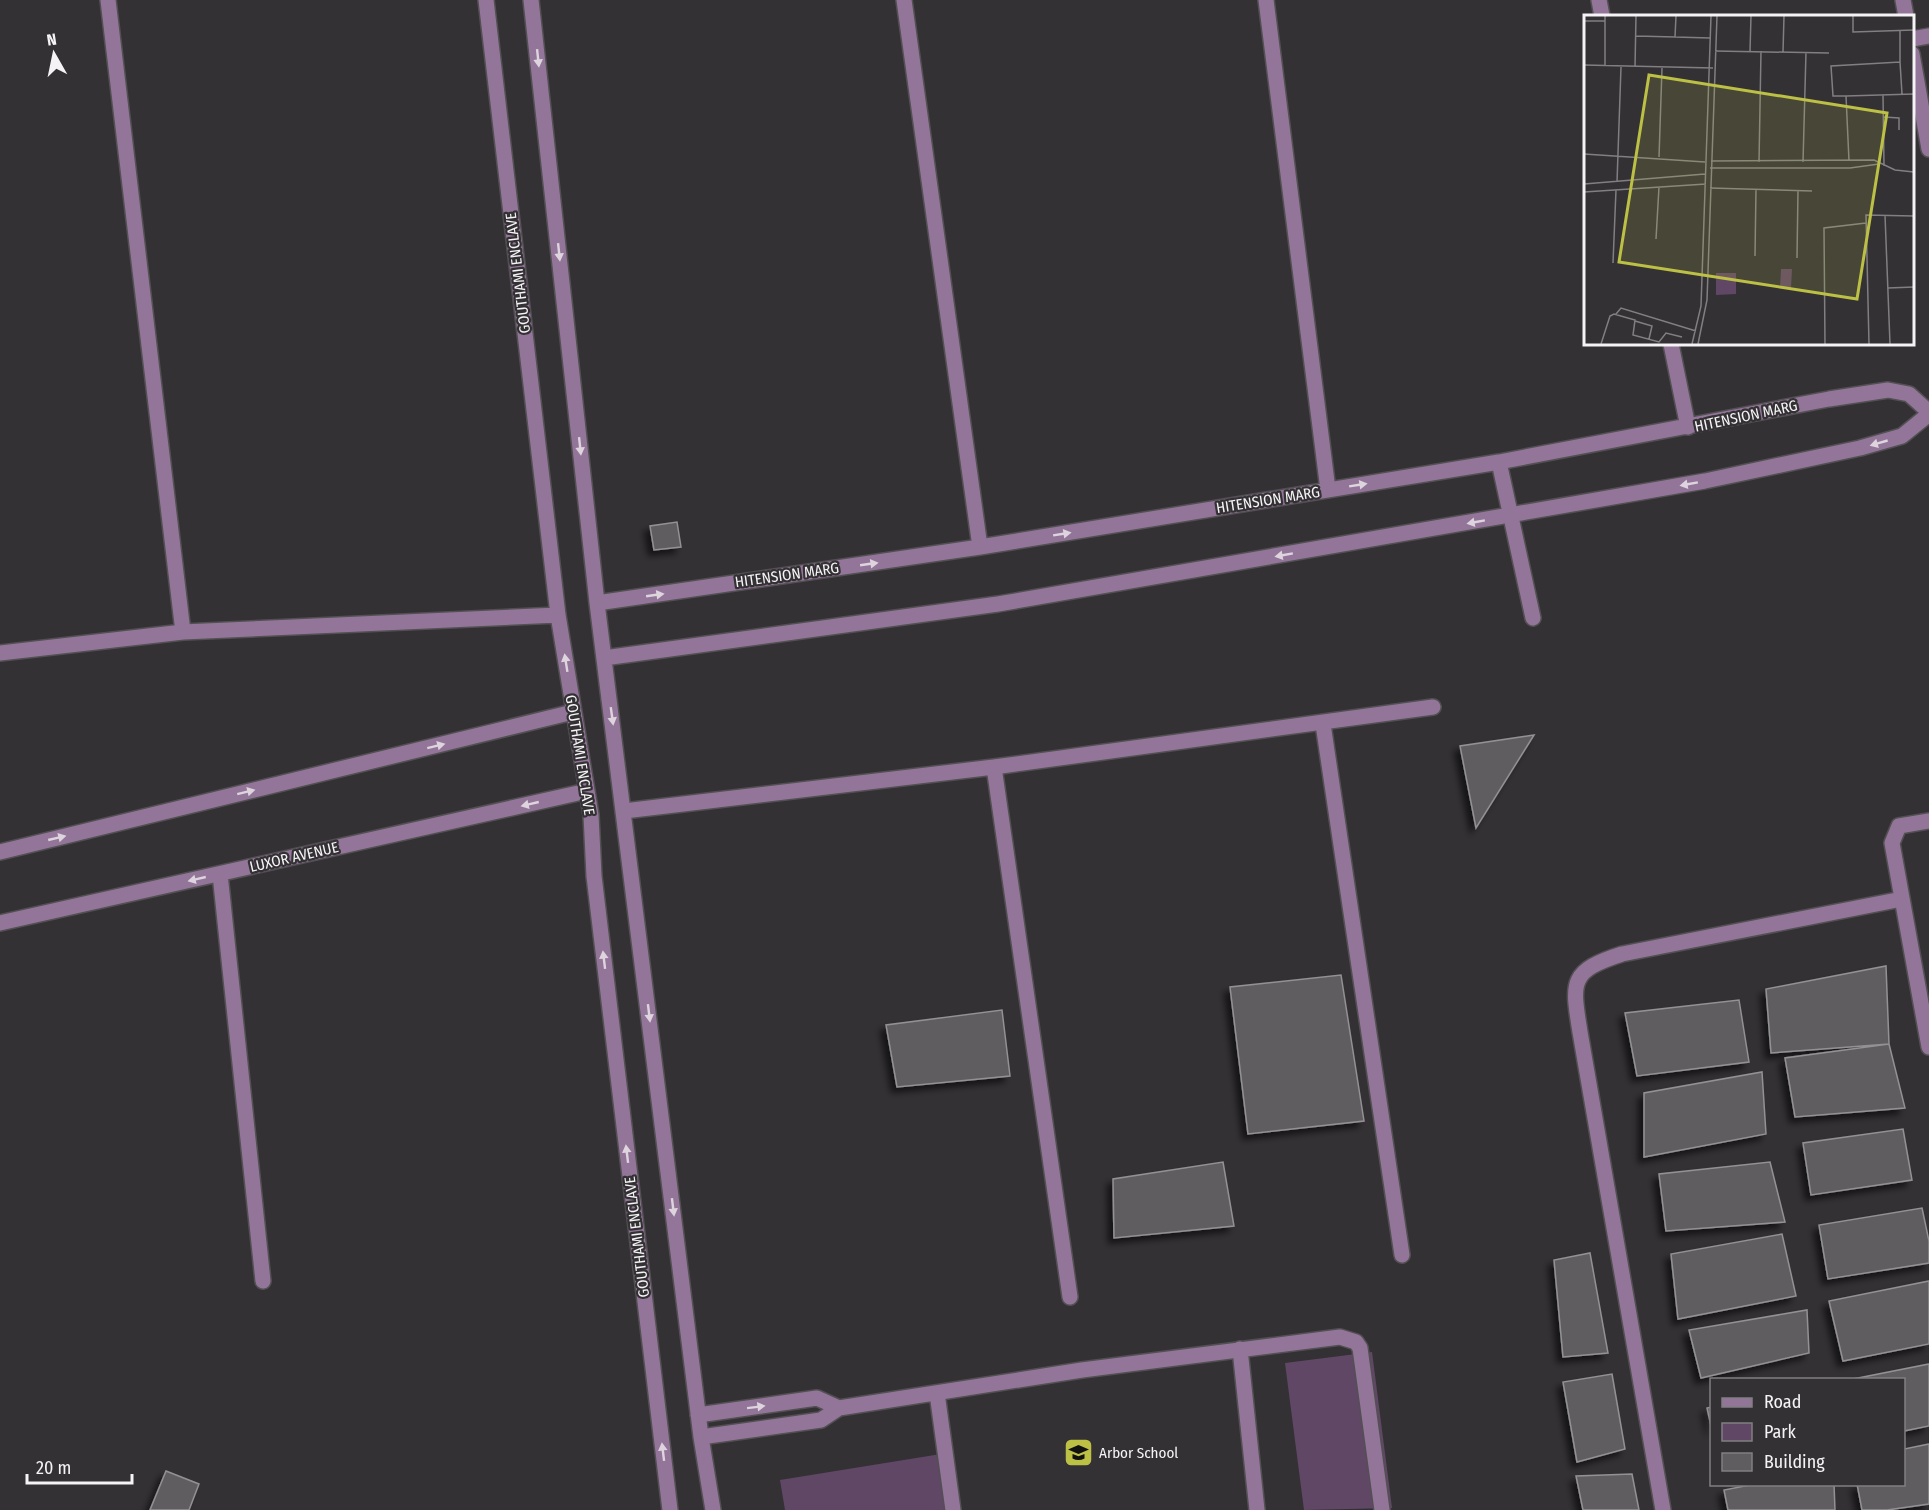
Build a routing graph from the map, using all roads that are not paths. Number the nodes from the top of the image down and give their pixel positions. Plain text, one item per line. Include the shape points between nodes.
1 (108, 0) edge
2 (486, 0) edge
3 (531, 0) edge
4 (904, 0) edge
5 (1266, 0) edge
6 (1599, 0) edge
7 (1903, 0) edge
8 (1602, 15) edge
9 (1906, 15) edge
10 (1929, 36) edge
11 (1914, 39) edge
12 (1919, 59) edge
13 (1929, 144) edge
14 (1671, 345) edge
15 (1929, 413) edge
16 (1688, 428) junction
17 (1499, 462) junction
18 (1328, 490) junction
19 (1511, 516) junction
20 (981, 547) junction
21 (597, 603) junction
22 (558, 615) junction
23 (1533, 618) dead end
24 (183, 632) junction
25 (0, 653) edge
26 (604, 658) junction
27 (1433, 707) dead end
28 (573, 712) junction
29 (1323, 723) junction
30 (994, 767) junction
31 (587, 791) junction
32 (624, 811) junction
33 (1929, 820) edge
34 (0, 852) edge
35 (220, 874) junction
36 (1902, 899) junction
37 (0, 923) edge
38 (1929, 1047) edge
39 (1402, 1255) dead end
40 (264, 1281) dead end
41 (1070, 1297) dead end
42 (1240, 1349) junction
43 (937, 1393) junction
44 (839, 1408) junction
45 (698, 1414) junction
46 (701, 1437) junction
47 (670, 1510) edge
48 (713, 1510) edge
49 (953, 1510) edge
50 (1257, 1510) edge
51 (1382, 1510) edge
52 (1663, 1510) edge

1 - 24 street
2 - 22 street, GOUTHAMI ENCLAVE
3 -> 21 street
4 - 20 street
5 - 18 street
6 - 8 street
7 - 9 street
10 - 11 street
12 - 13 street
14 - 16 street
15 - 16 street, HITENSION MARG via 1909,394 1888,390
15 -> 19 street, HITENSION MARG via 1902,436 1860,448 1705,482
16 - 17 street, HITENSION MARG
18 -> 17 street, HITENSION MARG
17 - 19 street
20 -> 18 street, HITENSION MARG
19 - 23 street
19 -> 26 street, HITENSION MARG via 998,604
21 -> 20 street, HITENSION MARG
21 - 26 street
22 - 24 street
28 -> 22 street, GOUTHAMI ENCLAVE
24 - 25 street
26 -> 32 street
27 - 29 street
28 - 31 street, GOUTHAMI ENCLAVE
34 -> 28 street
29 - 30 street
29 - 39 street
30 - 32 street
30 - 41 street
31 -> 35 street, LUXOR AVENUE
47 -> 31 street, GOUTHAMI ENCLAVE
32 -> 45 street
33 - 36 street via 1904,824 1894,834 1892,843
35 -> 37 street, LUXOR AVENUE
35 - 40 street
36 - 38 street
36 - 52 street via 1622,954 1581,973 1575,994 1580,1032
42 - 43 street
42 - 50 street
42 - 51 street via 1340,1337 1356,1342 1362,1355
43 - 44 street
43 - 49 street
45 -> 44 street via 817,1398
44 - 46 street via 821,1420
45 - 46 street
46 - 48 street

